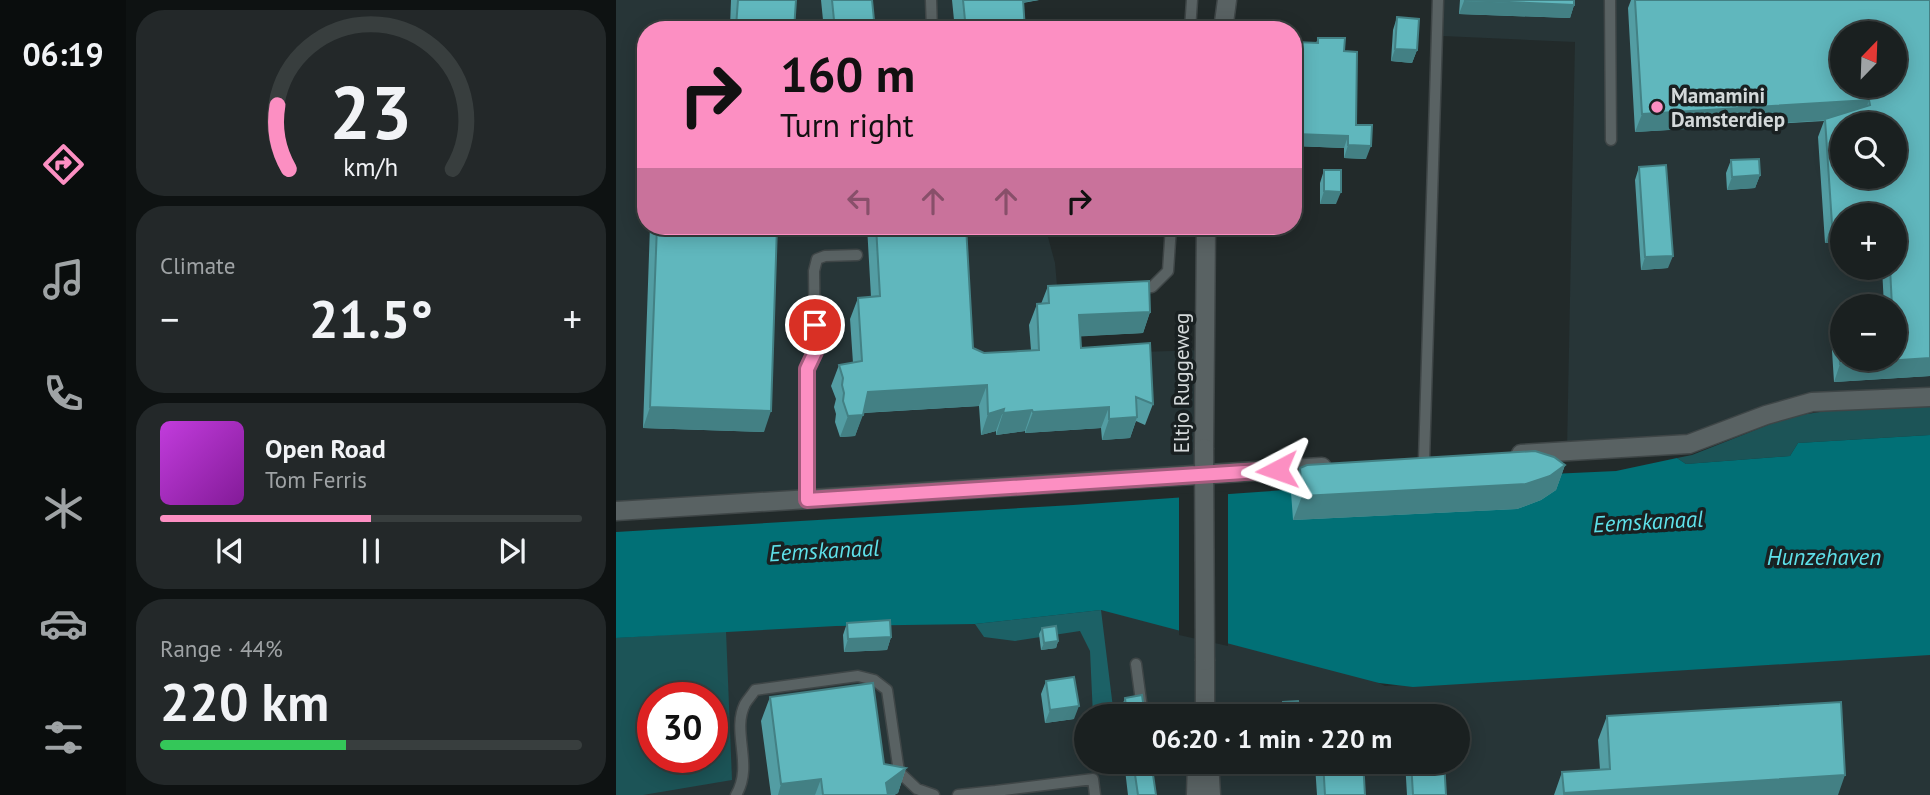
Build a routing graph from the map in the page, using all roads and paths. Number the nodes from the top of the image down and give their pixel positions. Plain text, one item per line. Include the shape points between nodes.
1 (931, 0) edge
2 (1192, 0) edge
3 (1227, 0) edge
4 (1438, 0) edge
5 (1610, 0) edge
6 (932, 21) edge
7 (1191, 21) edge
8 (1224, 21) edge
9 (1611, 140) dead end
10 (1170, 235) edge
11 (1206, 235) edge
12 (858, 255) dead end
13 (1126, 288) edge
14 (1930, 397) edge
15 (1504, 455) edge
16 (1424, 460) edge
17 (1345, 466) edge
18 (807, 500) junction
19 (616, 511) edge
20 (1136, 664) dead end
21 (1141, 704) edge
22 (1203, 704) edge
23 (1197, 774) edge
24 (1210, 774) edge
25 (996, 793) edge
26 (736, 795) edge
27 (934, 795) edge
28 (958, 795) edge
29 (1095, 795) edge
30 (1196, 795) edge
31 (1211, 795) edge

1 - 6 lane
2 - 7 lane
3 - 8 street
4 - 16 lane
5 - 9 lane
10 - 13 lane via 1168,271 1152,287
11 - 22 street, Eltjo Ruggeweg, bridge
12 - 18 lane via 825,256 817,259 814,271 815,352 807,369
14 - 15 street via 1812,402 1689,444
17 - 18 street
18 - 19 street
20 - 21 lane
23 - 30 street
24 - 31 street
25 - 28 lane
25 - 29 lane via 1093,779
26 - 27 lane via 744,775 740,730 744,705 755,690 858,676 887,690 899,772 917,789

